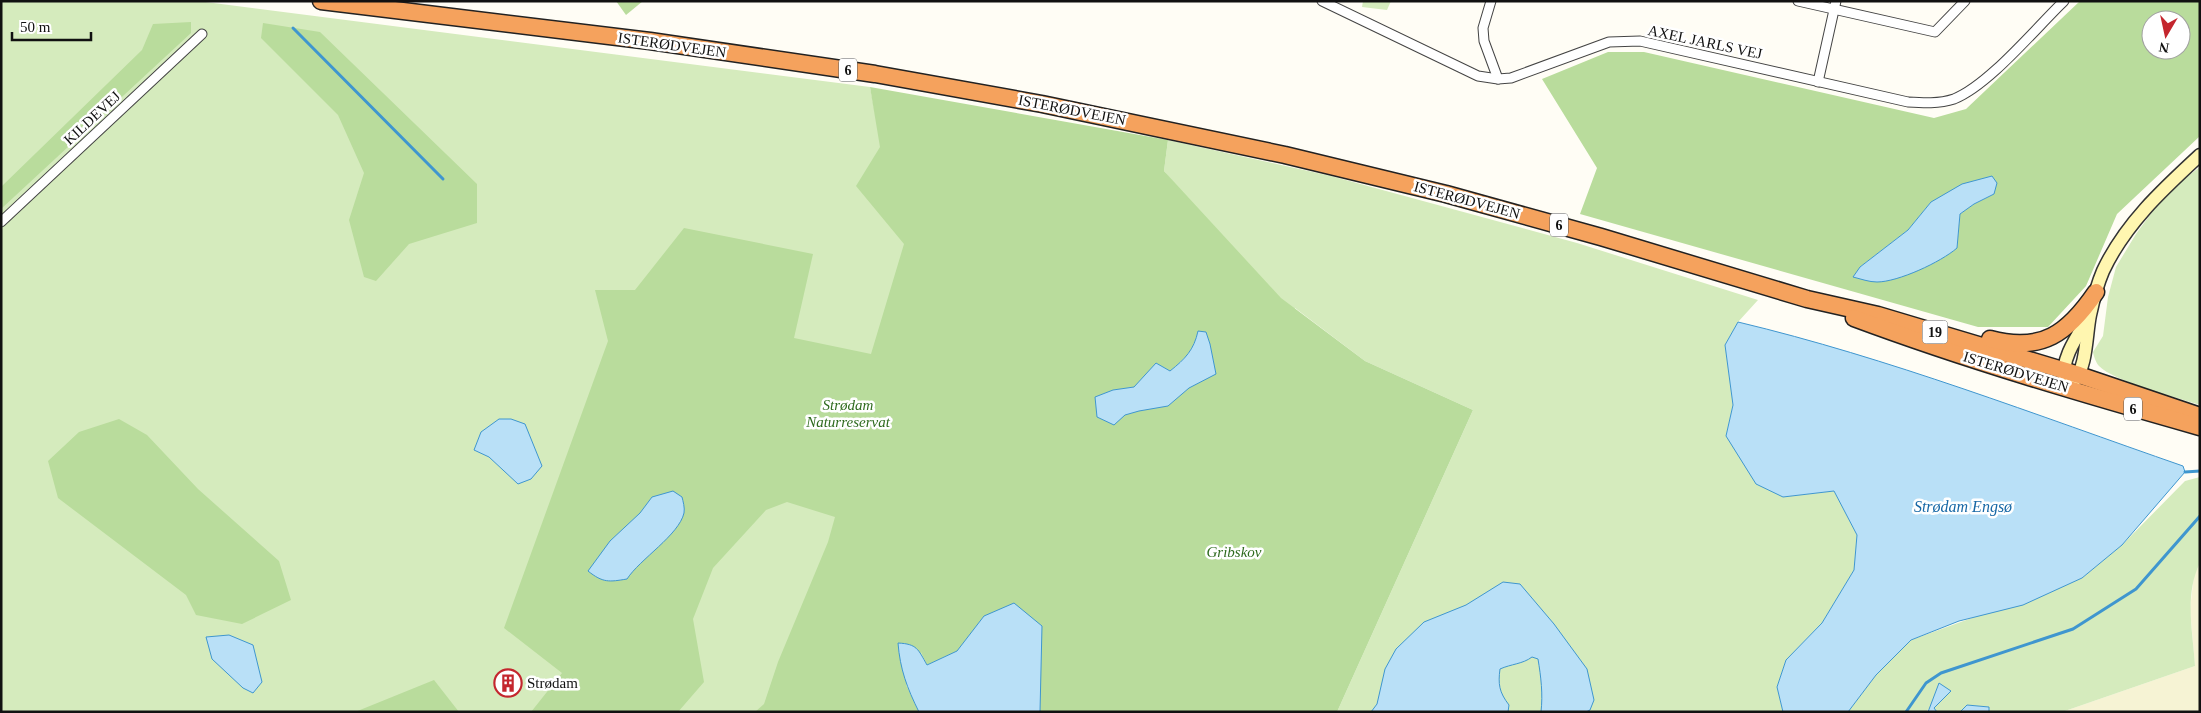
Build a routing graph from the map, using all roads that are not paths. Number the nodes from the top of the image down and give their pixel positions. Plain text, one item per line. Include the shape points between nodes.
1 (321, 1) edge
2 (1322, 1) edge
3 (1491, 1) edge
4 (1798, 1) edge
5 (1964, 1) edge
6 (2064, 1) edge
7 (1836, 5) edge
8 (202, 34) dead end
9 (1498, 79) junction
10 (1818, 82) junction
11 (2200, 155) edge
12 (1, 222) edge
13 (2096, 292) junction
14 (1807, 298) junction
15 (1878, 315) junction
16 (2090, 315) junction
17 (2063, 370) junction
18 (2079, 375) junction
19 (2067, 388) junction
20 (2200, 416) edge
21 (2200, 427) edge

1 - 14 highway, ISTERØDVEJEN / 6 via 650,41 875,74 1061,108 1285,155 1446,194
2 - 9 street, AXEL JARLS VEJ via 1478,76
3 - 9 street via 1484,41
4 - 7 street
5 - 7 street via 1935,32
6 - 10 street, AXEL JARLS VEJ via 1976,88 1953,99 1931,103 1908,102
7 - 10 street
8 - 12 street, KILDEVEJ
9 - 10 street, AXEL JARLS VEJ via 1511,78 1609,42 1640,42
11 - 13 street via 2135,219 2103,272
13 - 15 highway via 2066,329 2050,339 2029,344 2004,343 1927,322
13 - 16 street
14 - 15 highway, ISTERØDVEJEN / 19
14 - 19 highway, ISTERØDVEJEN / 6 via 1908,338
15 - 17 highway, ISTERØDVEJEN / 19
16 - 17 street
16 - 18 street
17 - 18 highway, ISTERØDVEJEN / 19
17 - 19 street
18 - 19 street
18 - 20 highway, ISTERØDVEJEN / 19
19 - 21 highway, ISTERØDVEJEN / 6

